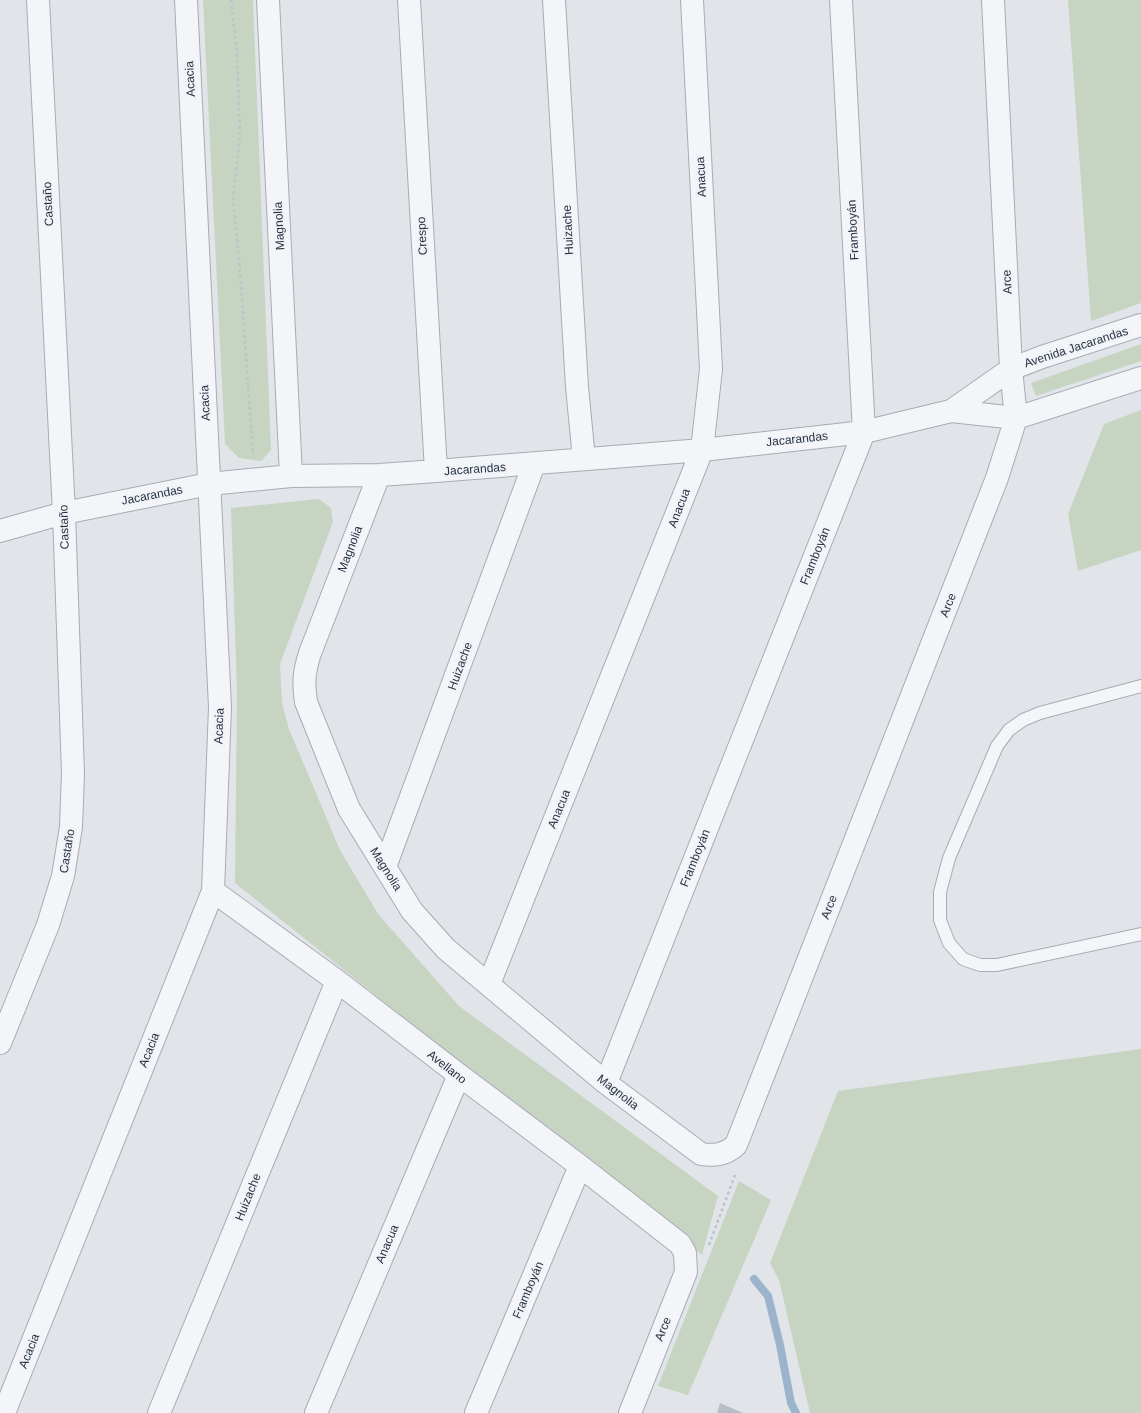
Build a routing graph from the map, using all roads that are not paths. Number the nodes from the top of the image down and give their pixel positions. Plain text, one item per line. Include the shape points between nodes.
1 (38, 0) edge
2 (186, 0) edge
3 (268, 0) edge
4 (409, 0) edge
5 (554, 0) edge
6 (692, 0) edge
7 (841, 0) edge
8 (993, 0) edge
9 (1141, 325) edge
10 (1011, 368) junction
11 (1141, 378) edge
12 (951, 411) junction
13 (1016, 418) junction
14 (864, 432) junction
15 (702, 450) junction
16 (584, 459) junction
17 (534, 464) junction
18 (436, 472) junction
19 (379, 475) junction
20 (291, 476) junction
21 (209, 484) junction
22 (64, 513) junction
23 (0, 531) edge
24 (1141, 686) edge
25 (385, 867) junction
26 (213, 891) junction
27 (1141, 934) edge
28 (337, 981) junction
29 (489, 984) junction
30 (0, 1043) edge
31 (458, 1076) junction
32 (606, 1083) junction
33 (701, 1154) joint
34 (580, 1166) junction
35 (680, 1244) joint
36 (4, 1413) edge
37 (160, 1413) edge
38 (316, 1413) edge
39 (476, 1413) edge
40 (630, 1413) edge

1 - 22 street, Castaño
2 - 21 street, Acacia
3 - 20 street, Magnolia
4 - 18 street, Crespo
5 - 16 street, Huizache via 577,387
6 - 15 street, Anacua via 711,369
7 - 14 street, Framboyán
8 - 10 street, Arce
9 - 10 street, Avenida Jacarandas
10 - 12 street, Jacarandas
10 - 13 street, Arce
11 - 13 street
12 - 13 street, Jacarandas
12 - 14 street, Jacarandas
13 - 33 street, Arce via 998,478 736,1145 722,1154
14 - 15 street, Jacarandas
14 - 32 street, Framboyán
15 - 16 street, Jacarandas
15 - 29 street, Anacua
16 - 17 street, Jacarandas
17 - 18 street, Jacarandas
17 - 25 street, Huizache
18 - 19 street, Jacarandas
19 - 20 street, Jacarandas
19 - 25 street, Magnolia via 310,653 303,686 306,702 349,809
20 - 21 street, Jacarandas
21 - 22 street, Jacarandas
21 - 26 street, Acacia via 220,707
22 - 23 street, Jacarandas
22 - 30 street, Castaño via 73,774 71,827 63,876 48,925
24 - 27 lane via 1040,714 1023,720 1009,730 998,746 949,858 940,892 940,920 949,943 963,959 980,965 997,965
25 - 29 street, Magnolia via 412,911 446,949
26 - 28 street, Avellano
26 - 36 street, Acacia
28 - 31 street, Avellano
28 - 37 street, Huizache
29 - 32 street, Magnolia
31 - 34 street, Avellano
31 - 38 street, Anacua
32 - 33 street, Magnolia
34 - 35 street, Avellano
34 - 39 street, Framboyán
35 - 40 street, Arce via 685,1253 686,1272

